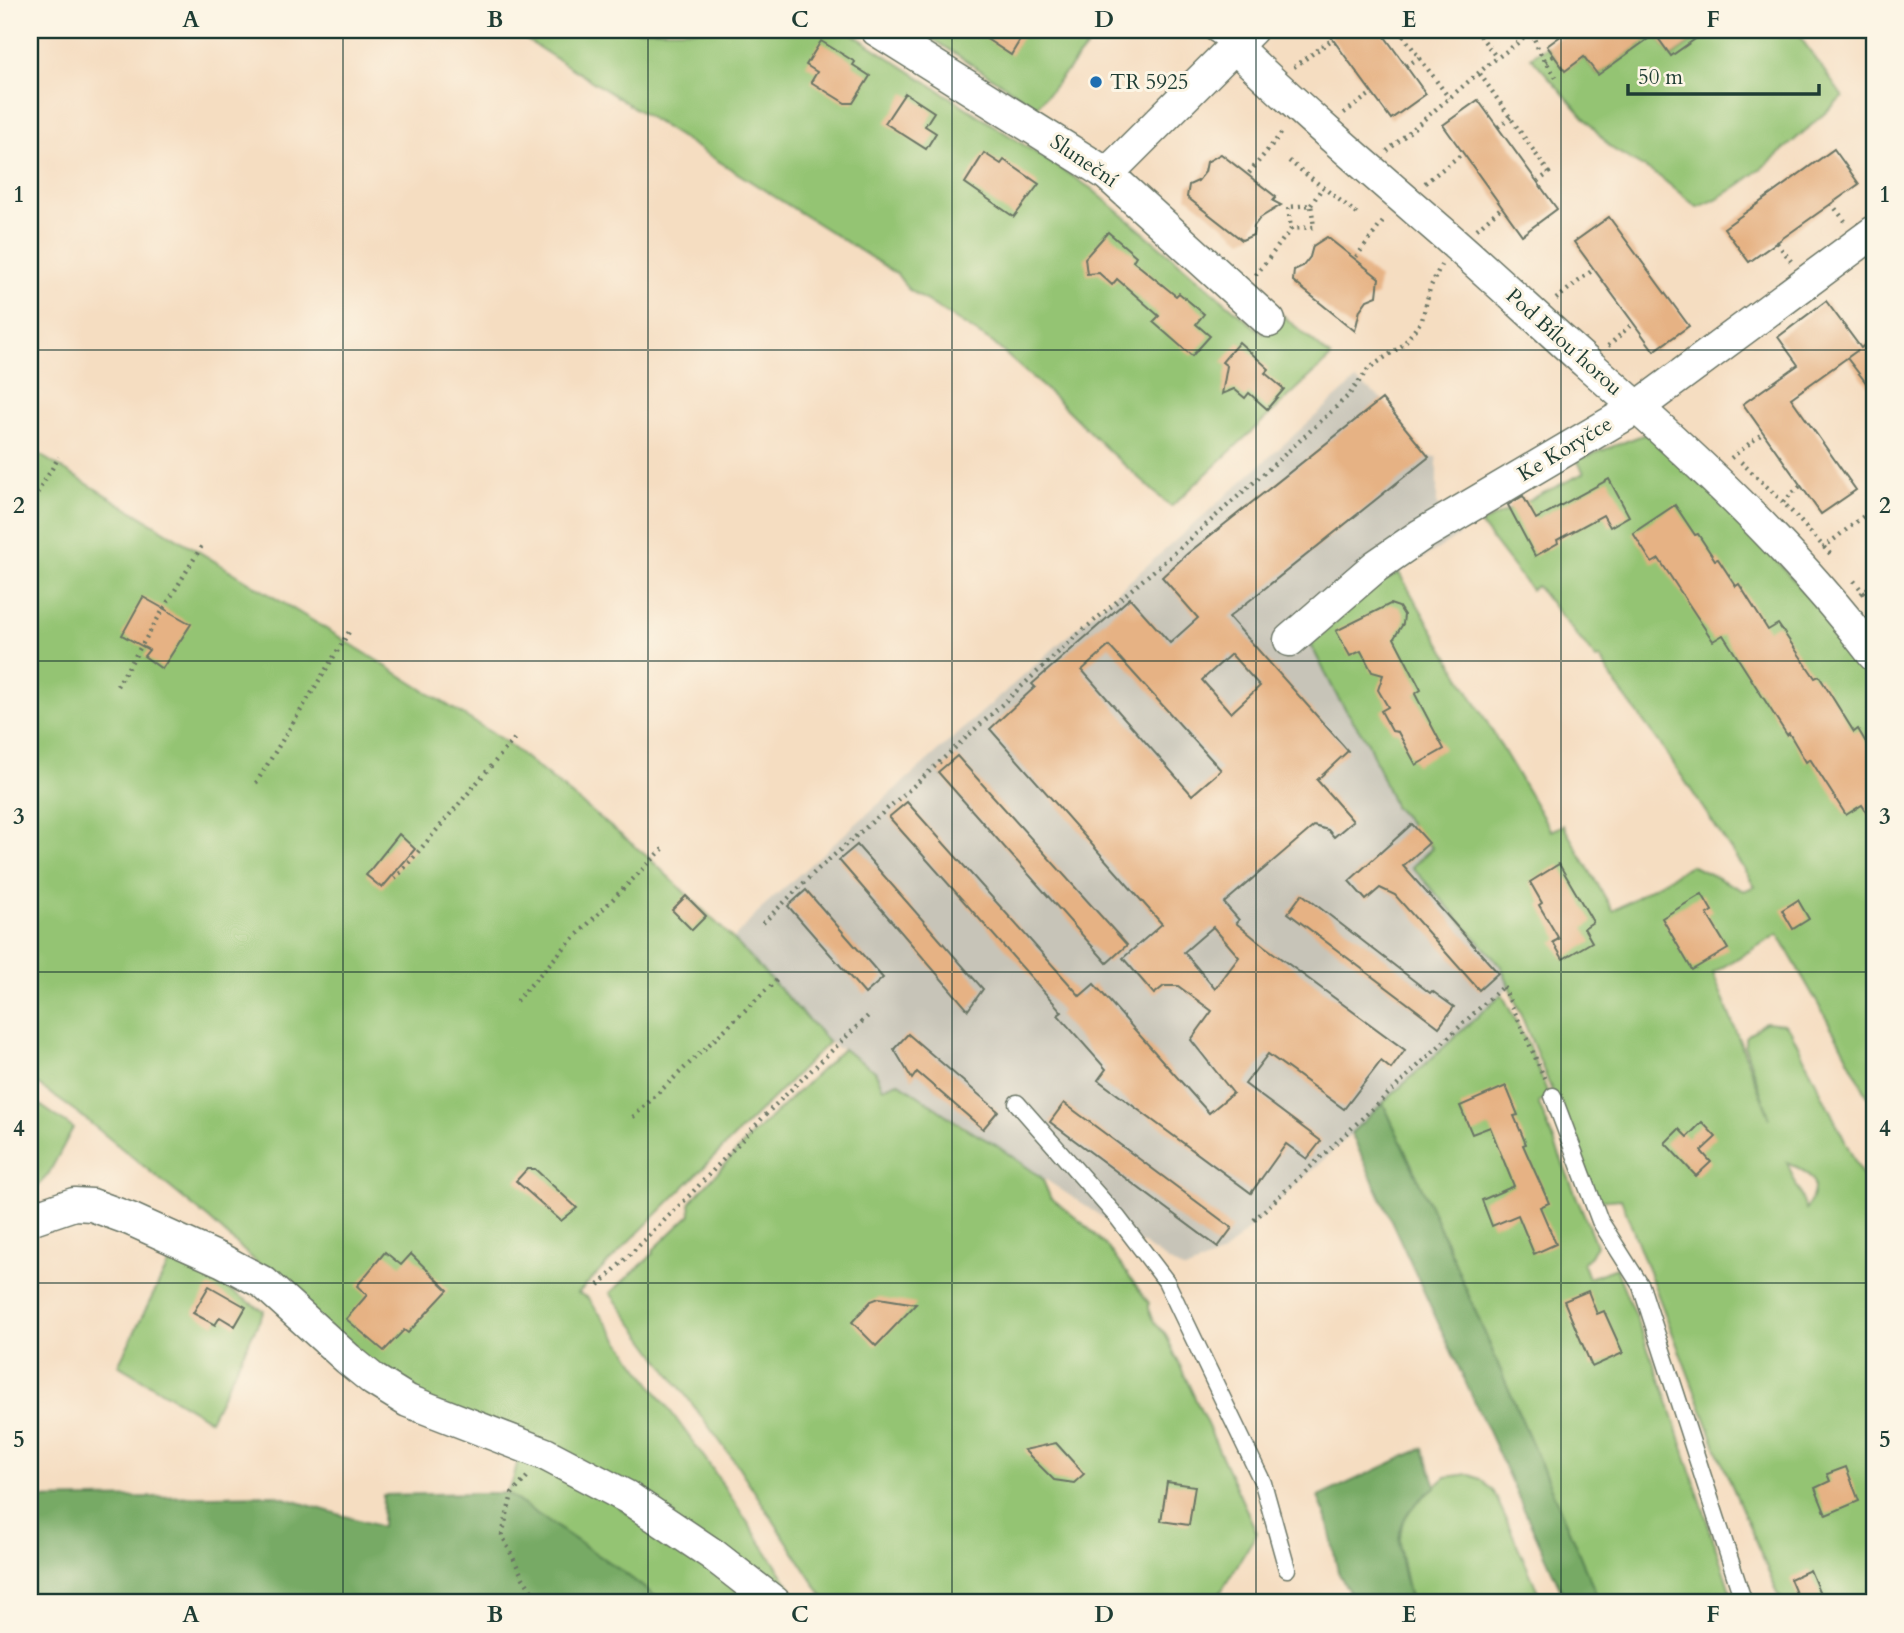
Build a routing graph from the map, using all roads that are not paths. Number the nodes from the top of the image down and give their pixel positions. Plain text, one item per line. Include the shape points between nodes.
1 (877, 30) edge
2 (1209, 30) edge
3 (1243, 38) edge
4 (1107, 174) junction
5 (1863, 232) edge
6 (1269, 321) dead end
7 (1638, 407) junction
8 (1290, 640) dead end
9 (1874, 655) edge
10 (1553, 1096) road end
11 (1017, 1103) dead end
12 (30, 1219) edge
13 (1287, 1569) dead end
14 (775, 1603) edge
15 (1744, 1603) edge

1 - 4 street, Sluneční
2 - 3 lane
3 - 4 street
3 - 7 street, Pod Bílou horou via 1276,86 1301,110
4 - 6 street, Sluneční
5 - 7 street, Ke Koryčce
7 - 8 street, Ke Koryčce via 1421,535 1376,566
7 - 9 street, Pod Bílou horou via 1801,566
10 - 15 lane via 1600,1221 1641,1286
11 - 13 lane via 1118,1217 1166,1281 1264,1483
12 - 14 street via 74,1204 92,1205 223,1261 264,1283 348,1359 408,1401 545,1454 627,1497 723,1561

